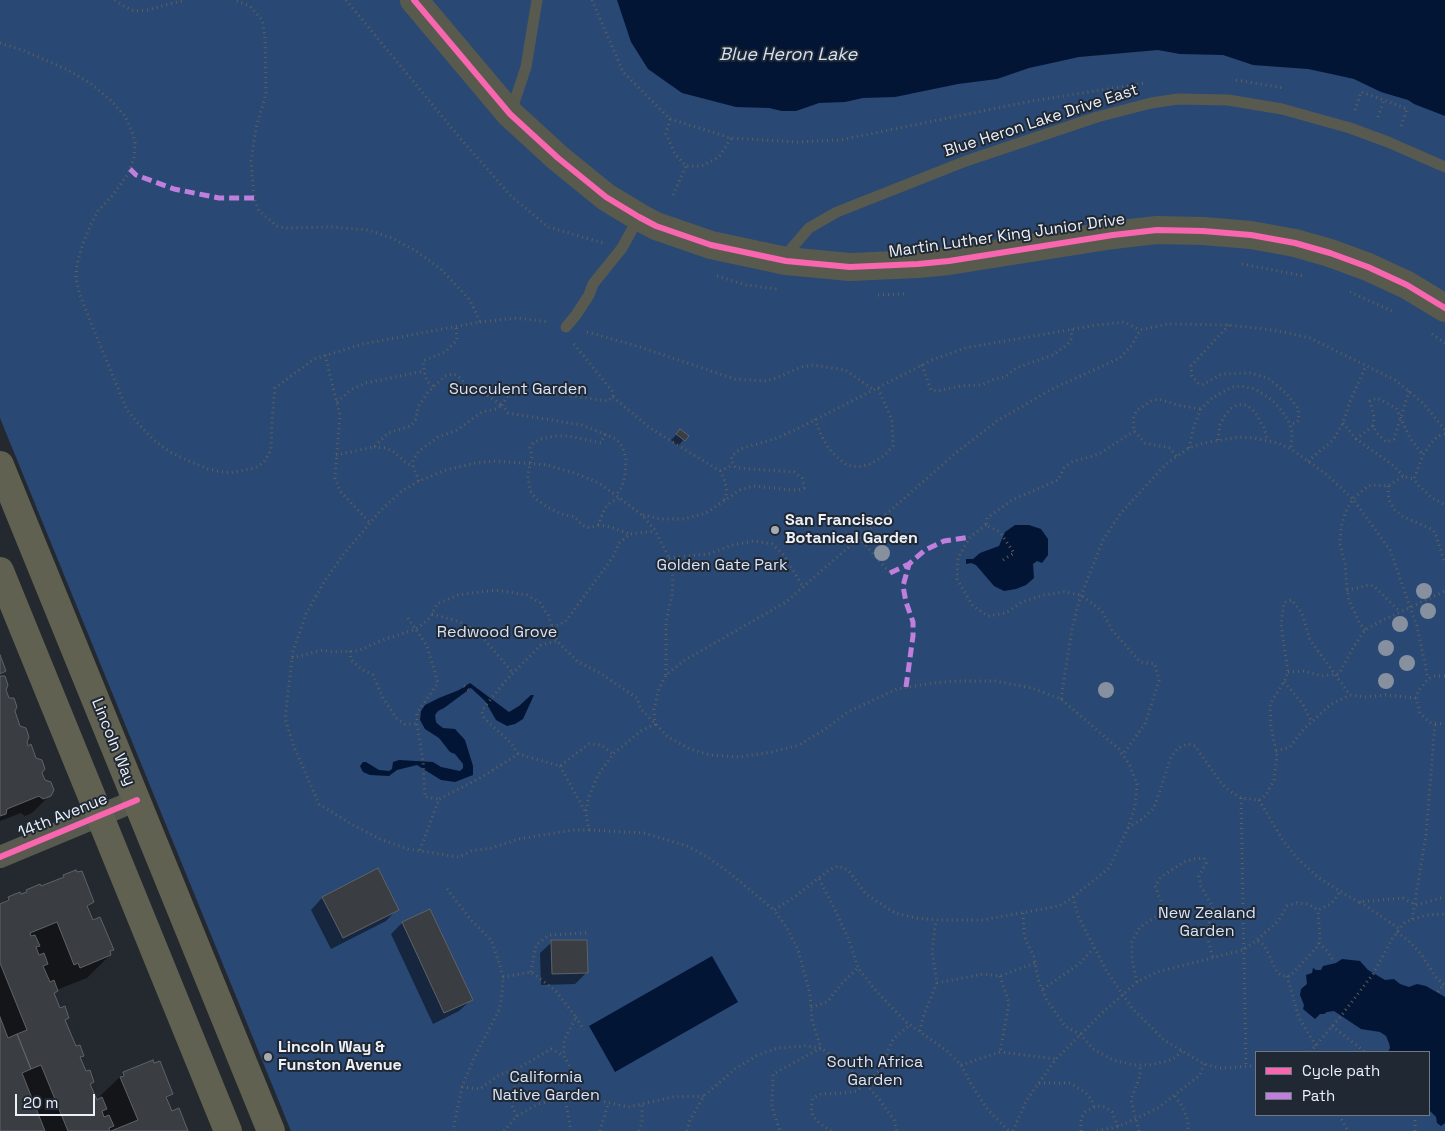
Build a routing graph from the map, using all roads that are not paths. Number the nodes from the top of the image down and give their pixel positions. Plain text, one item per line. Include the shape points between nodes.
1 (414, 0) edge
2 (537, 0) edge
3 (510, 114) junction
4 (1445, 167) edge
5 (639, 217) junction
6 (786, 261) junction
7 (1445, 308) edge
8 (566, 327) road end
9 (0, 465) edge
10 (0, 571) edge
11 (137, 800) junction
12 (100, 816) junction
13 (0, 857) edge
14 (228, 1131) edge
15 (271, 1131) edge

1 - 3 street, Martin Luther King Junior Drive
2 - 3 lane via 526,67
3 - 5 street, Martin Luther King Junior Drive via 581,177
4 - 6 lane, Blue Heron Lake Drive East via 1350,128 1282,109 1228,100 1178,99 1097,117 966,161 837,212 809,228 791,249
5 - 6 street, Martin Luther King Junior Drive via 711,245
5 - 8 lane via 622,248 593,284
6 - 7 street, Martin Luther King Junior Drive via 850,267 918,264 1156,230 1250,234 1330,253 1368,267
9 - 11 main road, Lincoln Way
10 - 12 main road
11 - 12 street, 14th Avenue
11 - 15 main road, Lincoln Way
12 - 13 street, 14th Avenue
12 - 14 main road

